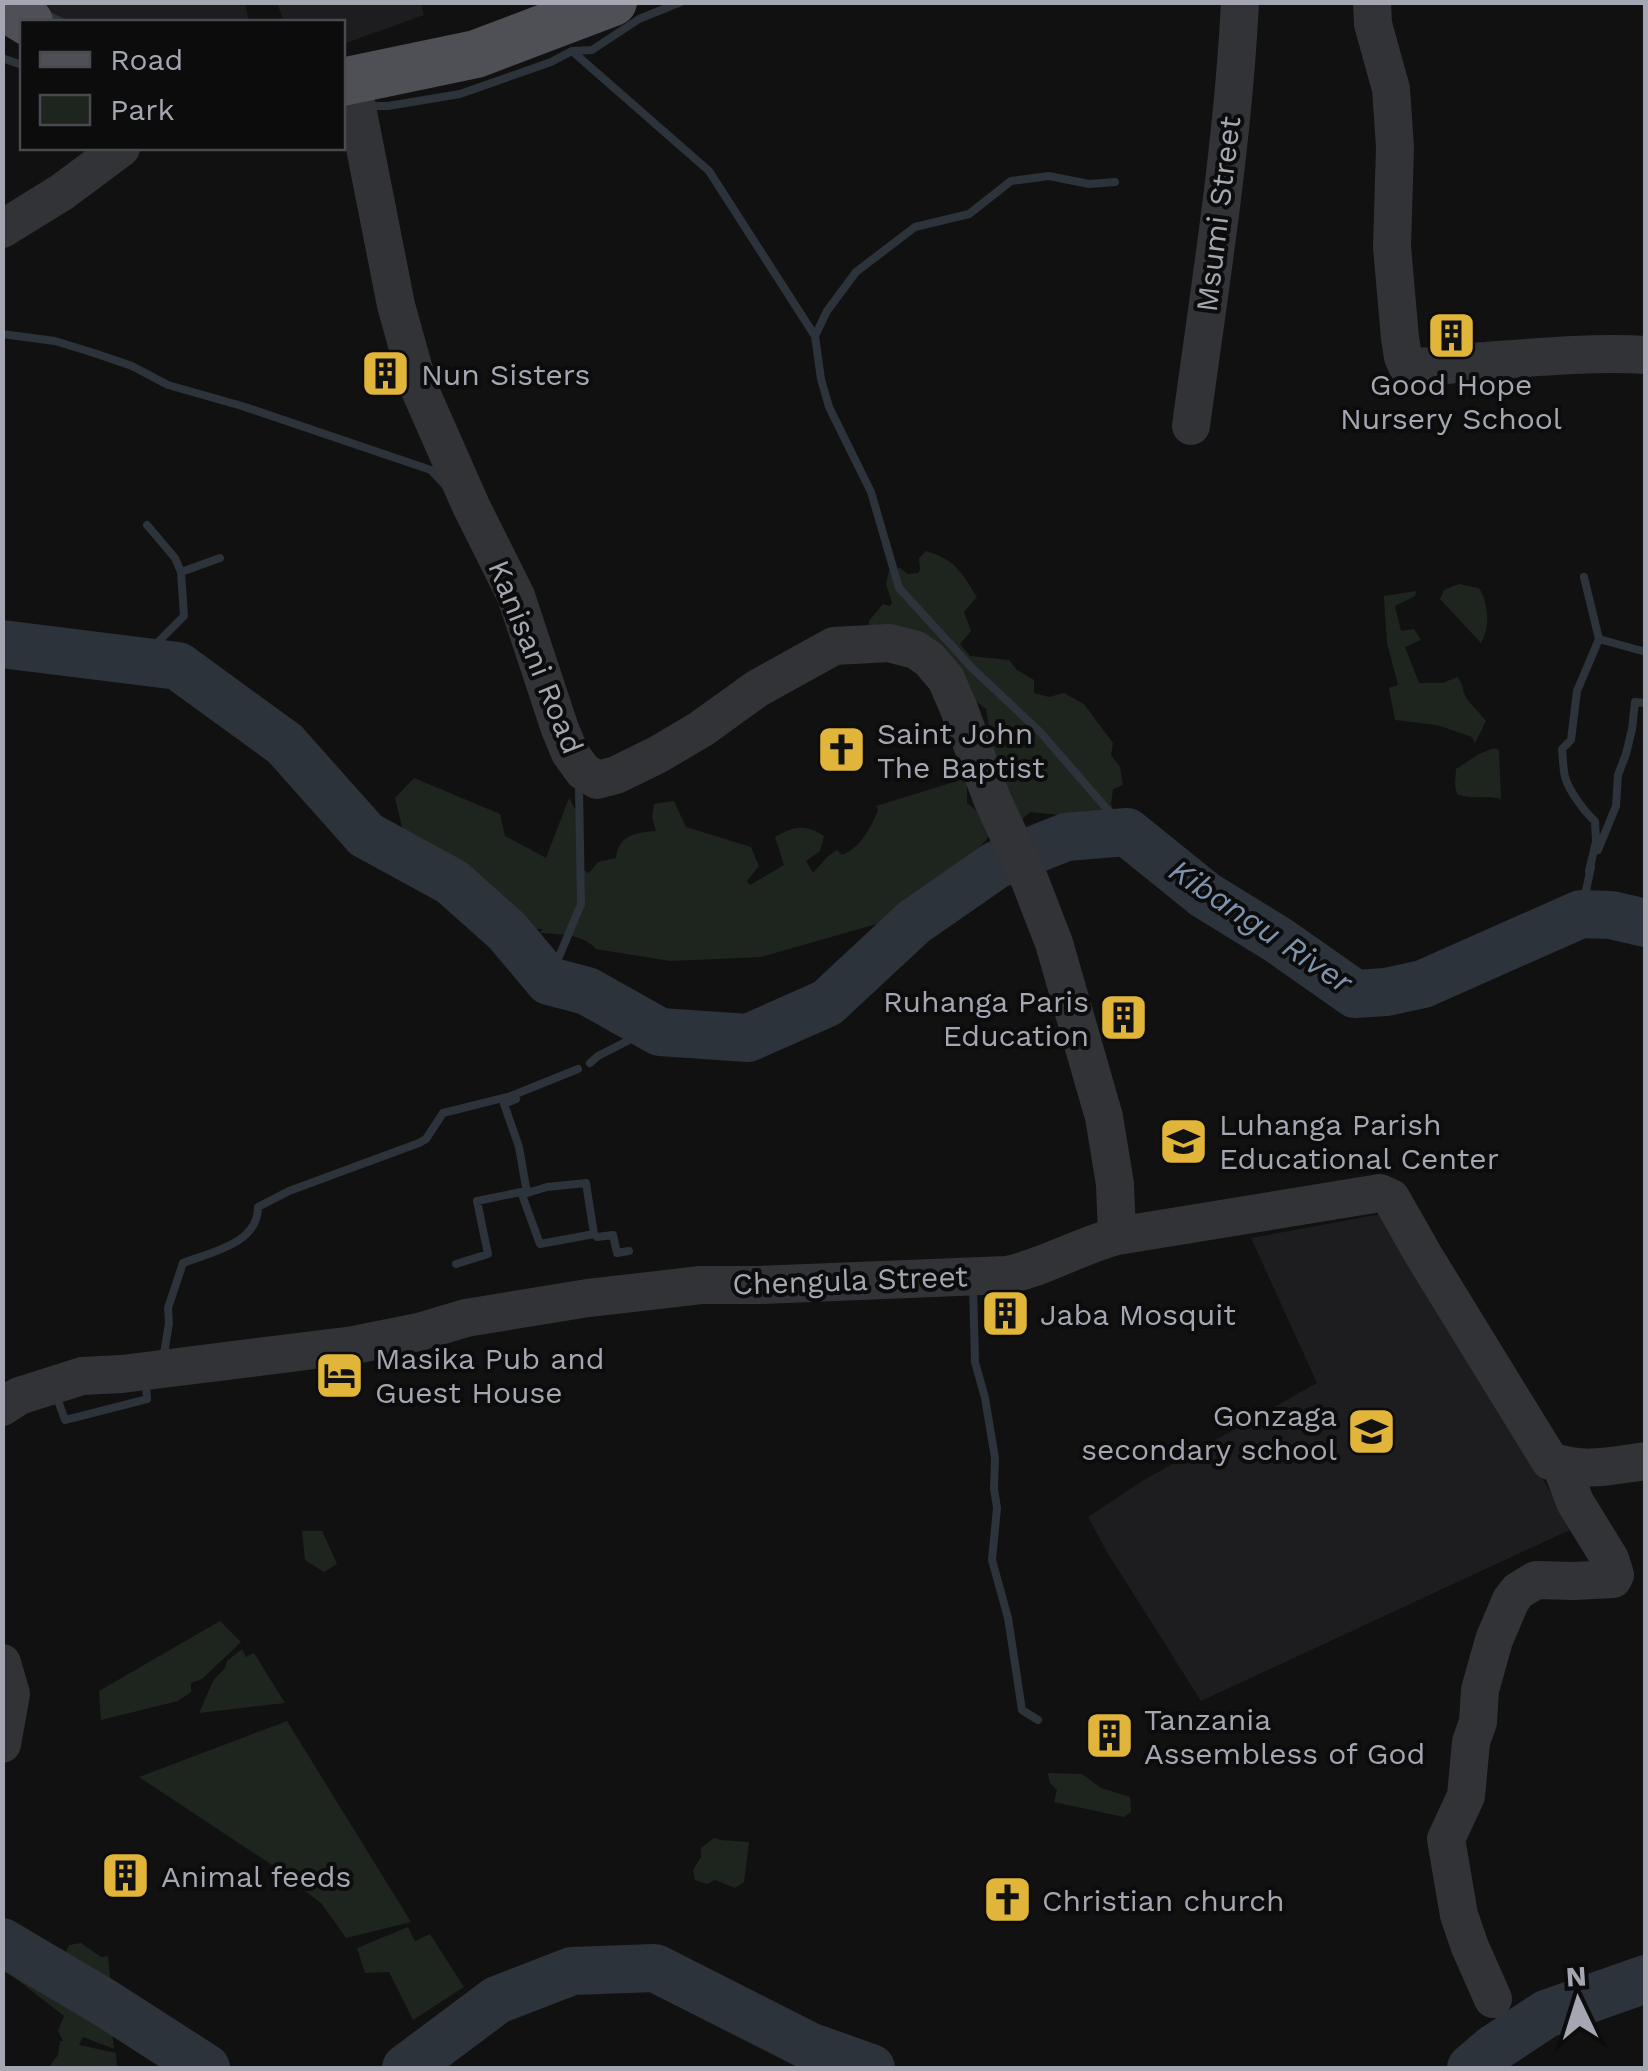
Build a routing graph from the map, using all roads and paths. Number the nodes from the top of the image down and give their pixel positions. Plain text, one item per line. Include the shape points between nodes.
1 (613, 2) edge
2 (1240, 2) edge
3 (1372, 2) edge
4 (2, 6) edge
5 (26, 20) edge
6 (347, 82) edge
7 (118, 150) edge
8 (2, 230) edge
9 (1646, 355) edge
10 (1190, 426) dead end
11 (1117, 1236) junction
12 (2, 1407) edge
13 (1646, 1462) edge
14 (1556, 1463) junction
15 (2, 1663) edge
16 (2, 1744) edge
17 (1492, 1999) dead end

1 - 6 main road via 476,54
2 - 10 street, Msumi Street
3 - 9 street via 1391,89 1392,247 1407,366
4 - 5 main road
6 - 11 street, Kanisani Road via 419,388 516,596 570,754 597,780 616,776 834,646 889,642 930,660 960,709 1054,943 1104,1117
7 - 8 street
11 - 12 street, Chengula Street via 1006,1274 700,1285 605,1295 354,1345 82,1376
11 - 14 street, Chengula Street via 1386,1194
13 - 14 street via 1604,1468
14 - 17 street via 1615,1575 1536,1580 1518,1591 1484,1673 1466,1796 1446,1839 1459,1915
15 - 16 street via 10,1694

